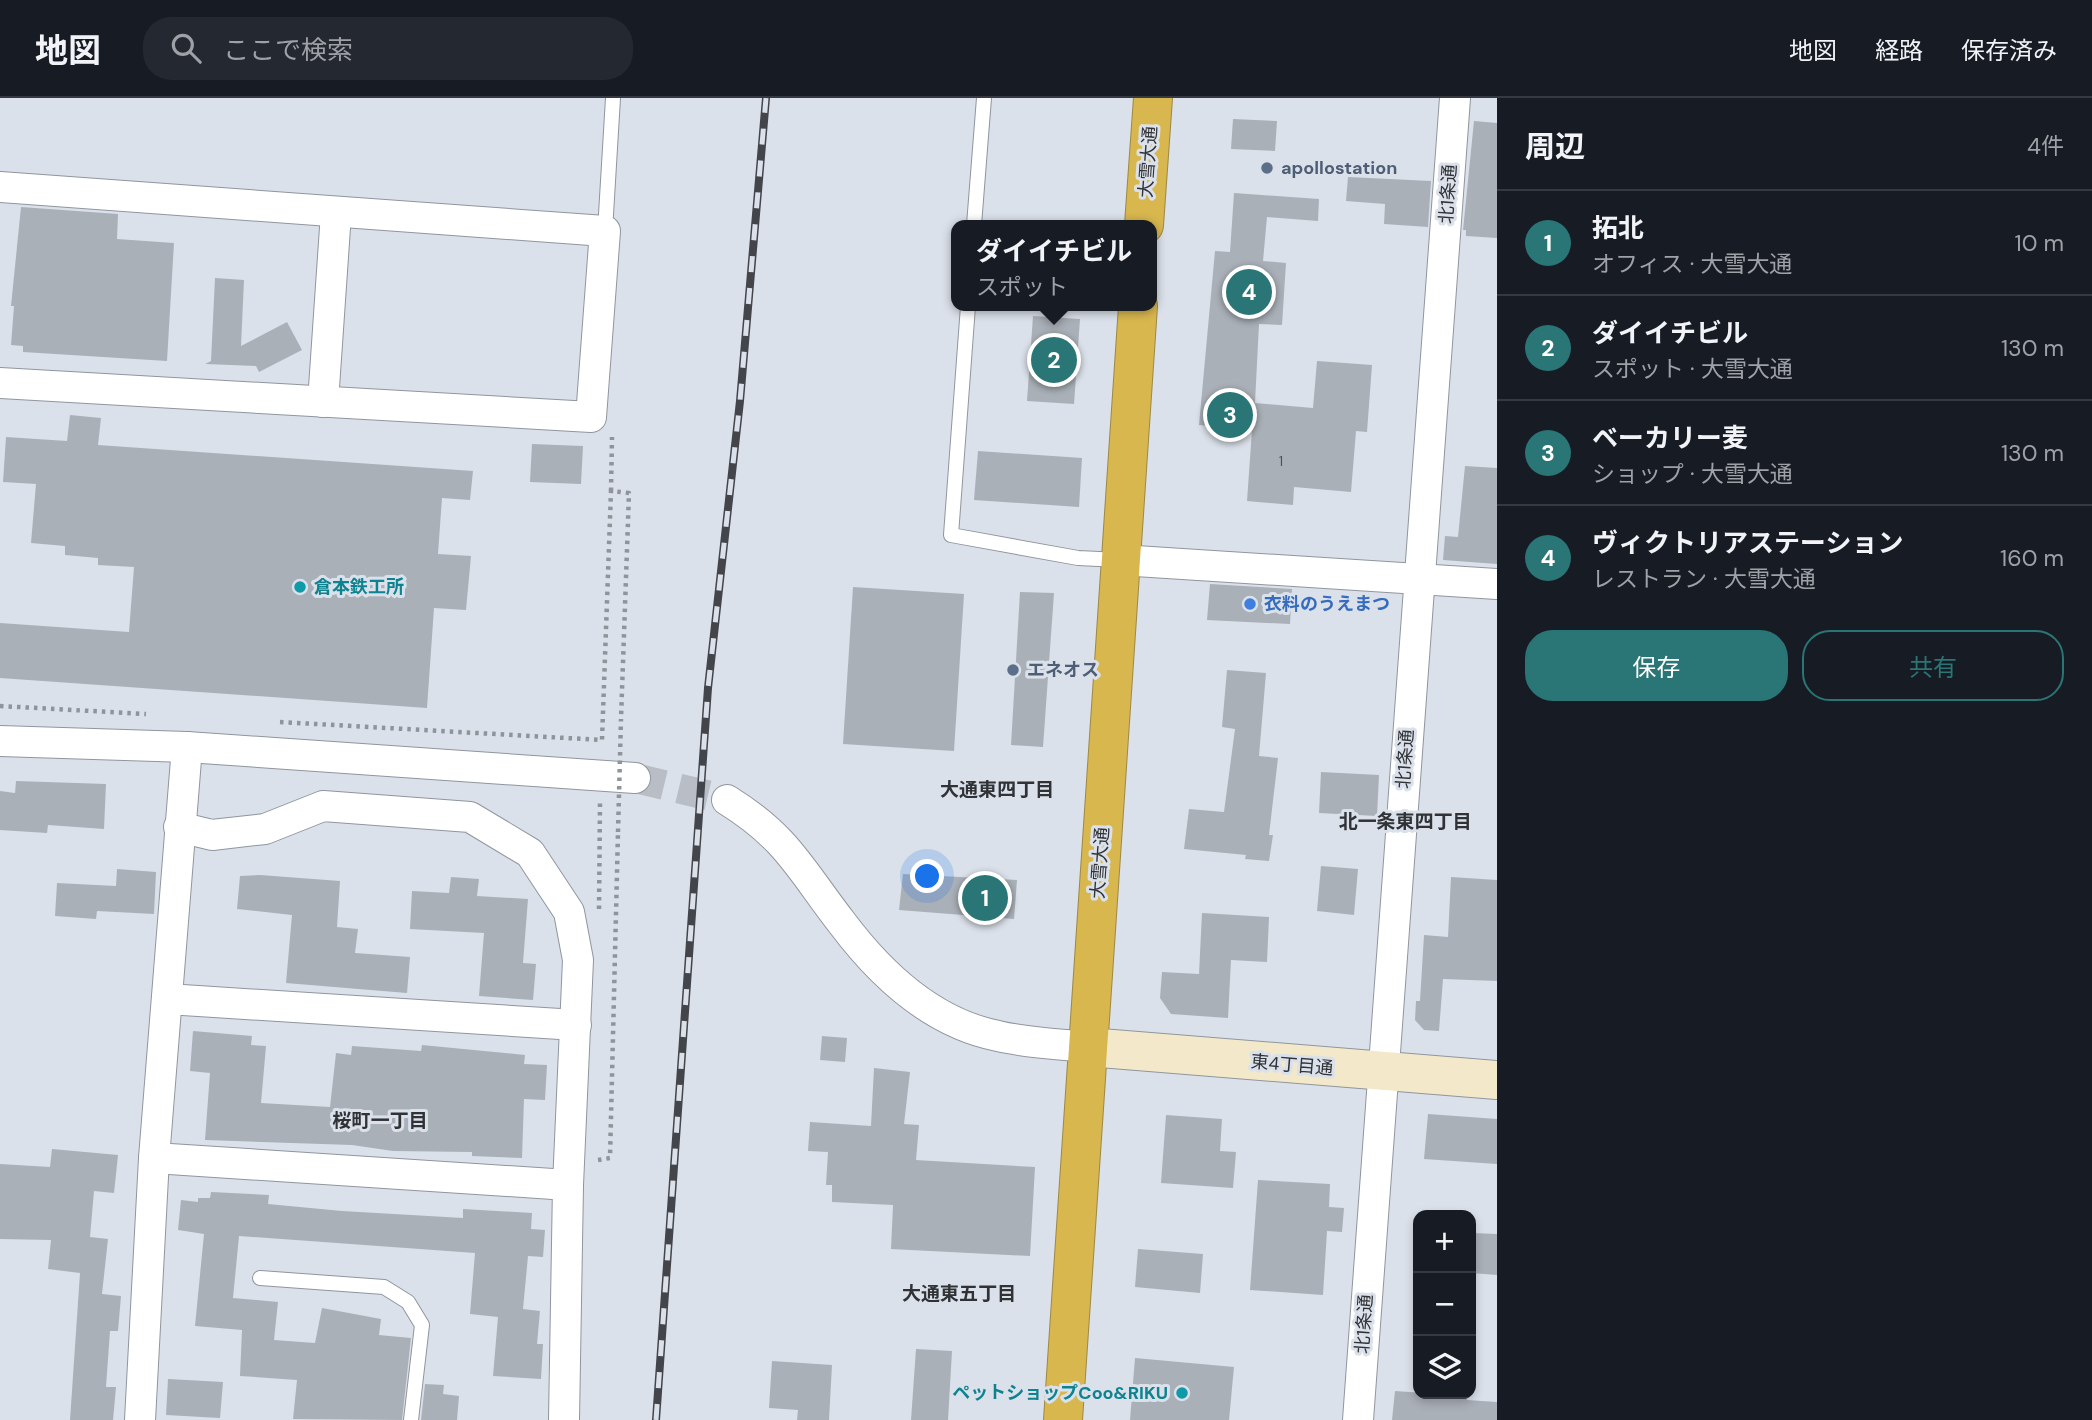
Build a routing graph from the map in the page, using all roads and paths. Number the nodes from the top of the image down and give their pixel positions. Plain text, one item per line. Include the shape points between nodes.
1 (613, 98) edge
2 (984, 98) edge
3 (1153, 98) edge
4 (1455, 98) edge
5 (0, 187) edge
6 (336, 213) junction
7 (974, 220) edge
8 (1143, 220) edge
9 (605, 231) junction
10 (968, 311) edge
11 (1138, 311) edge
12 (0, 383) edge
13 (323, 402) junction
14 (591, 417) junction
15 (611, 491) junction
16 (1120, 560) junction
17 (1419, 579) junction
18 (1497, 584) edge
19 (0, 706) edge
20 (150, 714) dead end
21 (274, 721) dead end
22 (0, 741) edge
23 (187, 747) junction
24 (635, 778) tunnel mouth
25 (727, 800) tunnel mouth
26 (587, 802) dead end
27 (180, 827) junction
28 (599, 913) dead end
29 (167, 999) junction
30 (576, 1025) junction
31 (1088, 1047) junction
32 (1381, 1073) junction
33 (1497, 1080) edge
34 (596, 1146) dead end
35 (154, 1158) junction
36 (568, 1185) junction
37 (260, 1278) dead end
38 (140, 1420) edge
39 (411, 1420) edge
40 (564, 1420) edge
41 (1063, 1420) edge
42 (1358, 1420) edge

1 - 9 lane
2 - 7 lane
3 - 8 highway, 大雪大通
4 - 17 street, 北1条通
5 - 6 street
6 - 9 street
6 - 13 street
9 - 14 street
10 - 16 lane via 951,535 1078,558
11 - 16 highway, 大雪大通
12 - 13 street
13 - 14 street
14 - 15 path via 612,419
15 - 21 path via 602,740
15 - 34 path, bridge via 629,493 610,1158 596,1160
16 - 17 street
16 - 31 highway, 大雪大通
17 - 18 street
17 - 32 street, 北1条通
19 - 20 path
22 - 23 street
23 - 24 street
23 - 27 street
25 - 31 street via 761,821 795,855 842,924 886,974 933,1010 997,1036
26 - 28 path via 601,803
27 - 29 street
27 - 30 street via 212,835 265,829 323,806 471,817 530,853 569,912 578,960
29 - 30 street
29 - 35 street
30 - 36 street
31 - 32 street, 東4丁目通
31 - 41 highway, 大雪大通
32 - 33 street, 東4丁目通
32 - 42 street, 北1条通
35 - 36 street
35 - 38 street
36 - 40 street
37 - 39 lane via 384,1287 408,1302 422,1325

